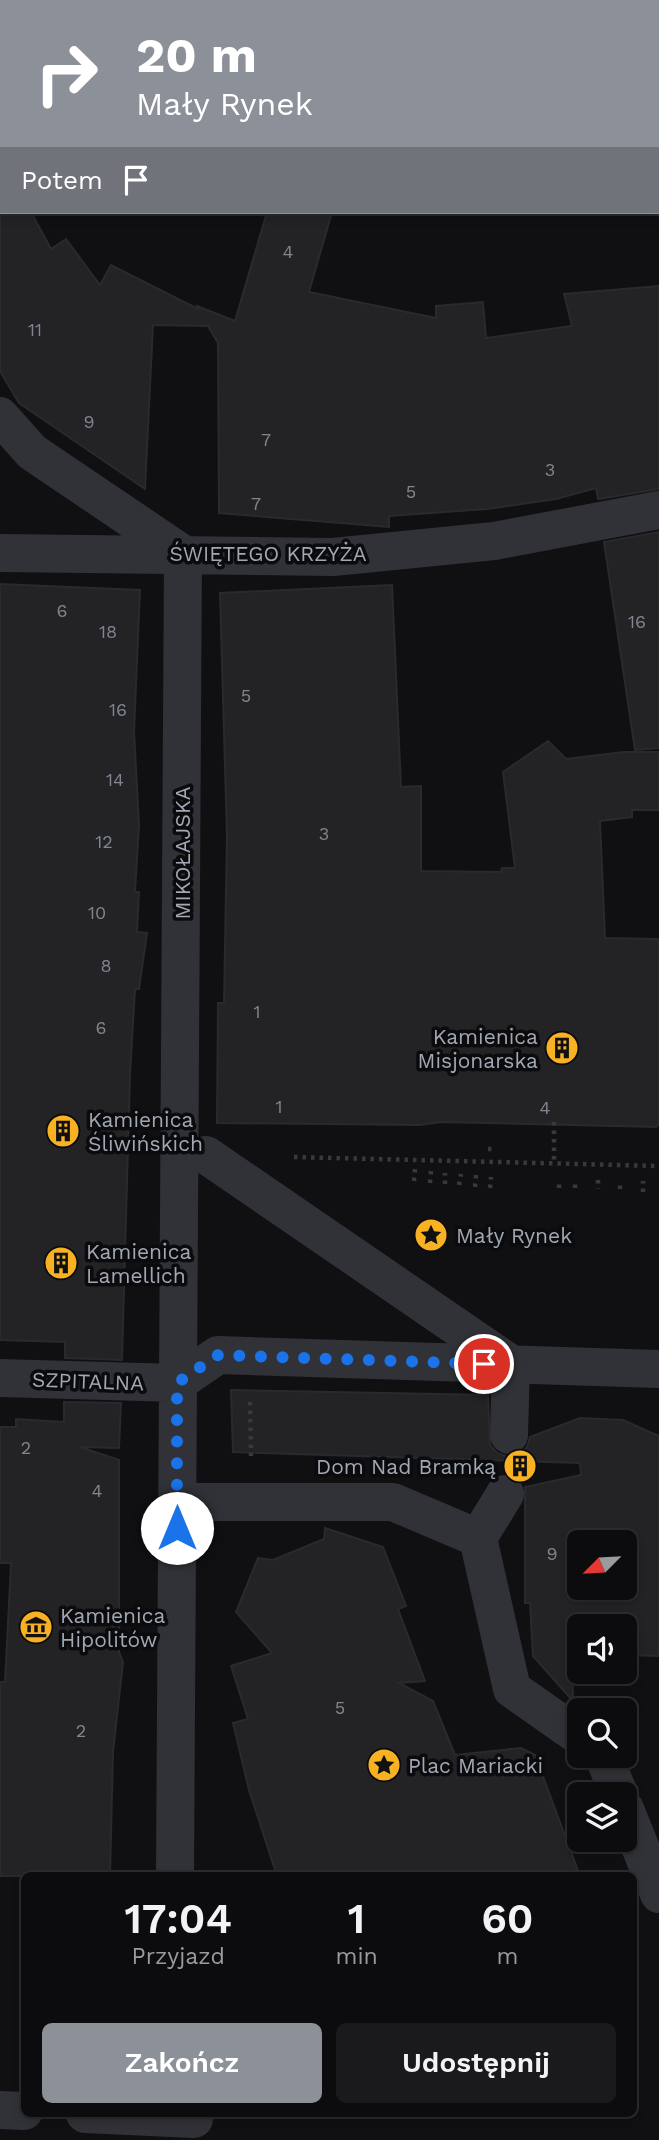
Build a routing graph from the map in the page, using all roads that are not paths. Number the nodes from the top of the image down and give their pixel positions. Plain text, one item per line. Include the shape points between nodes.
1 (0, 416) edge
2 (659, 510) edge
3 (0, 553) edge
4 (183, 554) junction
5 (206, 1155) dead end
6 (510, 1364) junction
7 (659, 1369) edge
8 (0, 1378) edge
9 (177, 1383) junction
10 (509, 1435) dead end
11 (505, 1494) dead end
12 (177, 1502) junction
13 (478, 1538) junction
14 (567, 1728) edge
15 (637, 1839) edge
16 (175, 1872) edge
17 (659, 1894) edge
18 (0, 2110) edge
19 (21, 2111) edge
20 (118, 2117) edge
21 (196, 2124) edge

1 - 4 street via 32,452
2 - 4 street, ŚWIĘTEGO KRZYŻA via 494,541 347,556
3 - 4 street, ŚWIĘTEGO KRZYŻA
4 - 9 street, MIKOŁAJSKA
5 - 6 street
6 - 7 street
6 - 9 street via 218,1355
6 - 10 street
8 - 9 street, SZPITALNA
9 - 12 street
11 - 13 street
12 - 13 street via 393,1502
12 - 16 street
13 - 14 street via 512,1689
15 - 17 street
18 - 19 street
20 - 21 street

